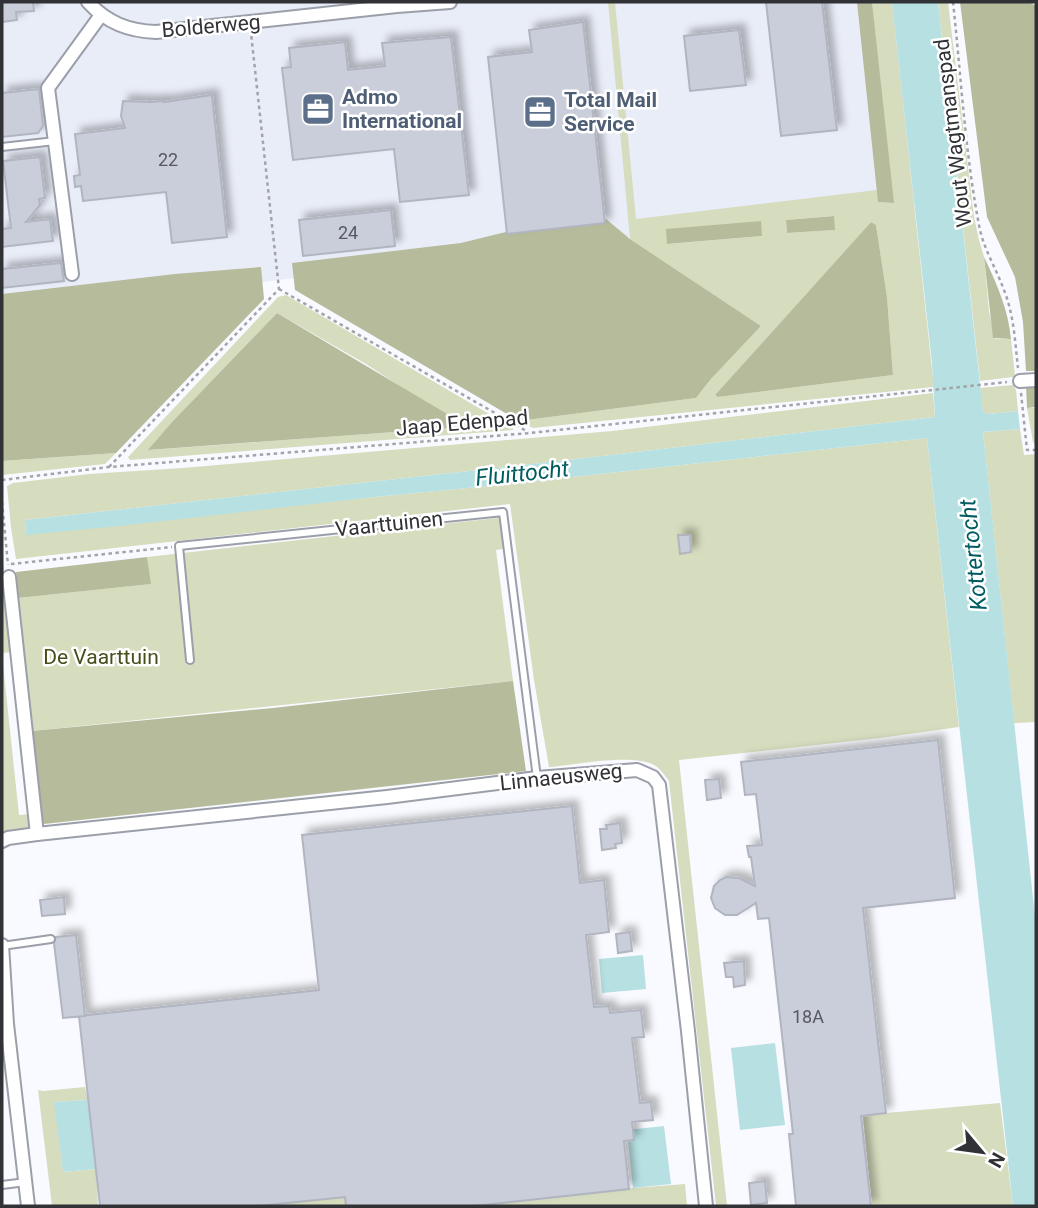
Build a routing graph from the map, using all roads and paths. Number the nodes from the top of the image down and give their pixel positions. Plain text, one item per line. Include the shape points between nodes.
1 (88, 2) edge
2 (450, 2) edge
3 (953, 2) edge
4 (397, 4) edge
5 (101, 15) junction
6 (250, 22) junction
7 (55, 141) junction
8 (2, 147) edge
9 (72, 274) dead end
10 (279, 289) junction
11 (1036, 380) edge
12 (1018, 381) junction
13 (530, 433) junction
14 (1036, 450) edge
15 (109, 467) junction
16 (2, 480) edge
17 (2, 502) edge
18 (179, 546) junction
19 (8, 571) junction
20 (190, 660) dead end
21 (537, 778) junction
22 (37, 834) junction
23 (5, 840) edge
24 (51, 939) dead end
25 (2, 945) edge
26 (4, 1024) edge
27 (26, 1182) junction
28 (2, 1185) edge
29 (28, 1206) edge
30 (706, 1206) edge

1 - 5 street, Bolderweg
2 - 4 street, Bolderweg
3 - 12 path, Wout Wagtmanspad via 979,226 1008,302
4 - 6 street, Bolderweg
5 - 6 street, Bolderweg via 120,26 156,32
5 - 7 street via 48,88
6 - 10 path
7 - 8 lane
7 - 9 street
10 - 13 path
10 - 15 path
11 - 12 street
12 - 13 path, Jaap Edenpad
12 - 14 path, Wout Wagtmanspad via 1027,450
13 - 15 path, Jaap Edenpad
15 - 16 path, Jaap Edenpad
17 - 19 path
18 - 19 path
18 - 20 lane
18 - 21 lane, Vaarttuinen via 503,512
19 - 22 street
21 - 22 street, Linnaeusweg
21 - 30 street, Linnaeusweg via 637,770 659,785
22 - 23 street, Linnaeusweg
24 - 25 lane
25 - 26 street
26 - 27 street
27 - 28 lane
27 - 29 street

